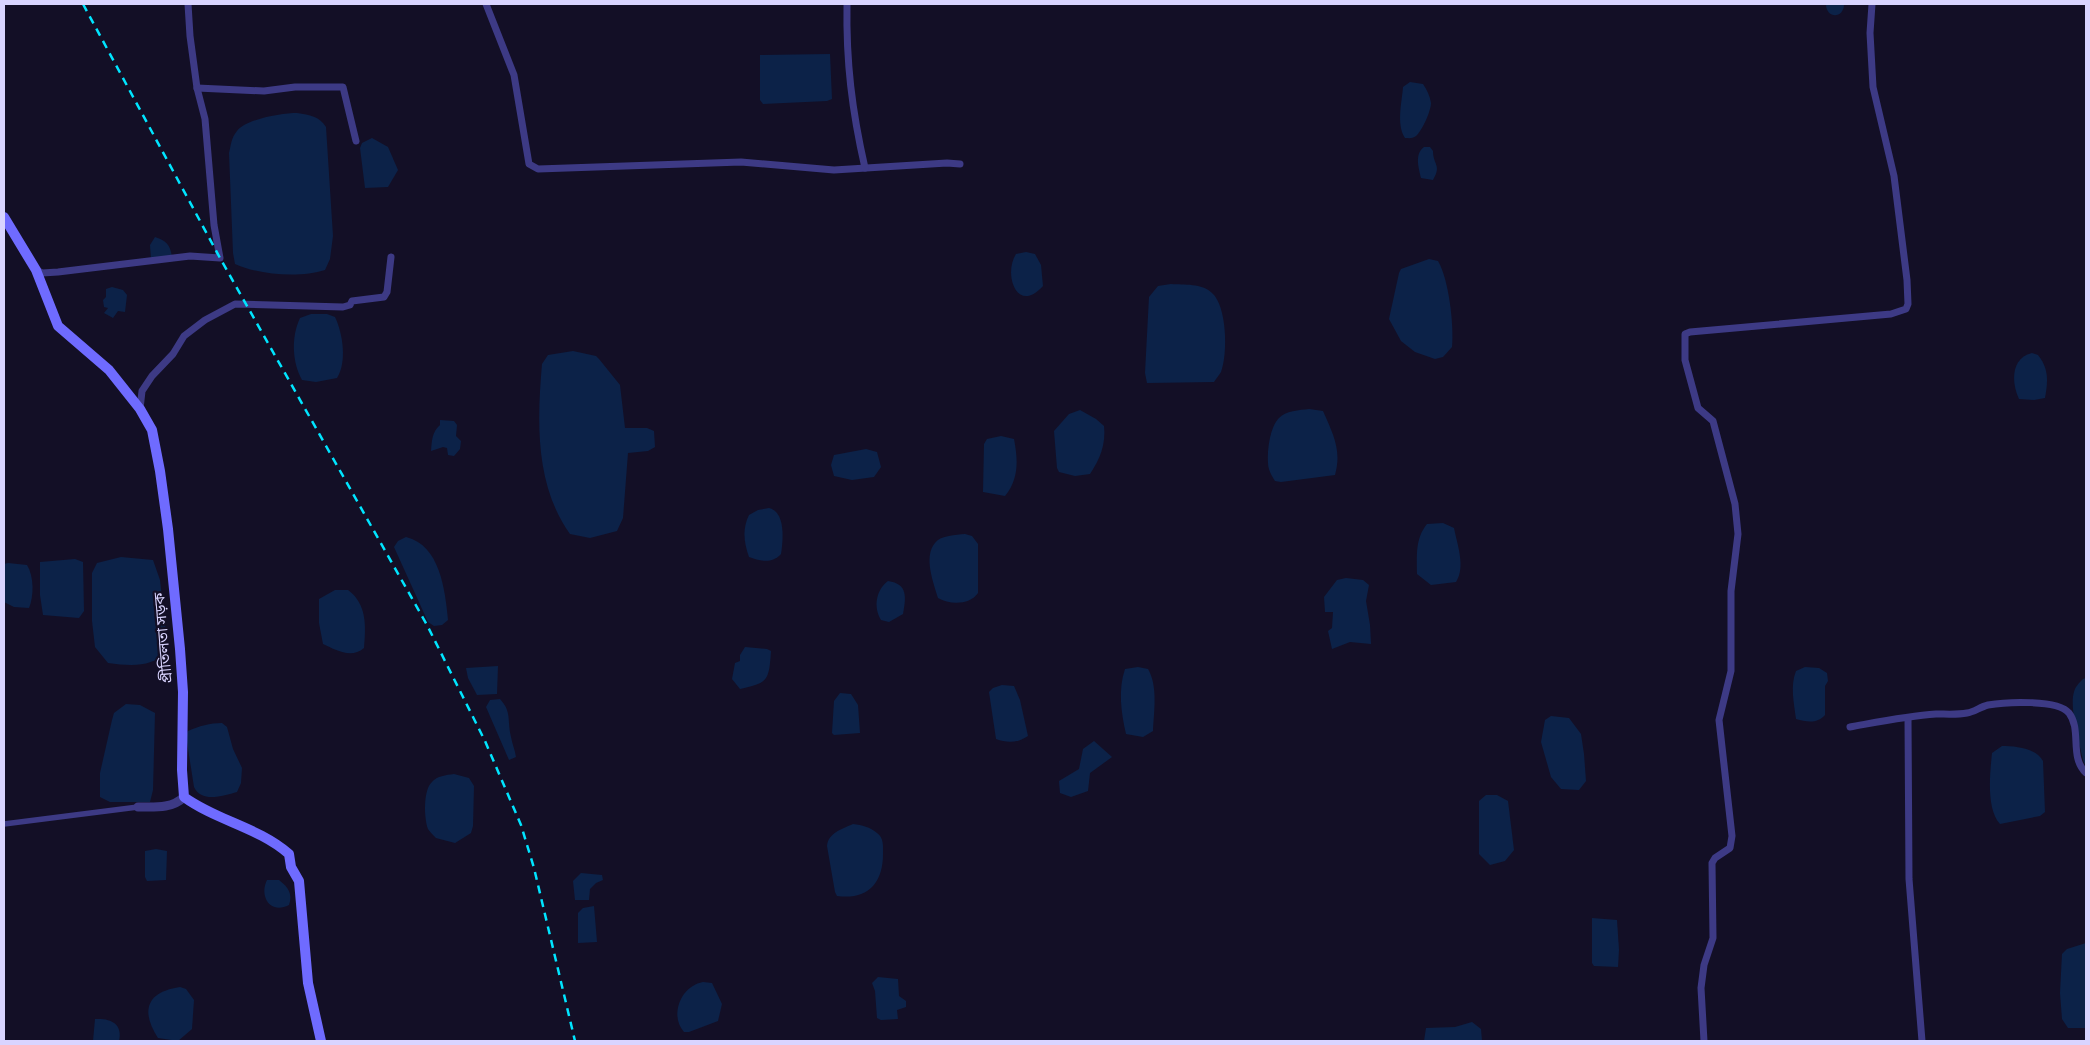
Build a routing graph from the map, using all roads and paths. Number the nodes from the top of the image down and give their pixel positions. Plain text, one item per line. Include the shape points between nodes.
1 (188, 4) edge
2 (486, 4) edge
3 (847, 4) edge
4 (1872, 4) edge
5 (197, 88) junction
6 (356, 142) dead end
7 (960, 164) dead end
8 (865, 168) junction
9 (4, 217) edge
10 (391, 257) dead end
11 (36, 270) junction
12 (140, 409) junction
13 (1908, 718) junction
14 (1850, 727) dead end
15 (2086, 773) edge
16 (184, 797) junction
17 (138, 807) joint
18 (4, 824) edge
19 (321, 1041) edge
20 (1704, 1041) edge
21 (1922, 1041) edge

1 - 5 street
2 - 8 street via 514,75 529,164 538,168 741,162 834,170
3 - 8 street via 847,47 854,120
4 - 20 street via 1873,87 1894,176 1907,280 1906,309 1891,314 1690,332 1684,338 1685,360 1698,408 1713,421 1735,504 1738,534 1731,591 1731,671 1719,720 1732,836 1730,848 1712,862 1713,938 1701,988
5 - 6 street via 264,91 343,87
5 - 11 street via 205,119 220,258 190,256 58,272
7 - 8 street
9 - 11 main road, প্রীতিলতা সড়ক
10 - 12 street via 384,297 352,301 350,305 337,307 235,304 205,320 184,336 173,354 152,376 142,391
11 - 12 main road, প্রীতিলতা সড়ক via 58,326 109,370
12 - 16 main road, প্রীতিলতা সড়ক via 152,430 168,529 182,683
13 - 14 street
13 - 15 street via 1966,713 1993,705 2046,703 2062,707 2074,724 2076,752
13 - 21 street via 1909,879
16 - 17 street via 177,804
16 - 19 main road via 213,814 275,841 289,854 291,867 299,881 308,983
17 - 18 street

